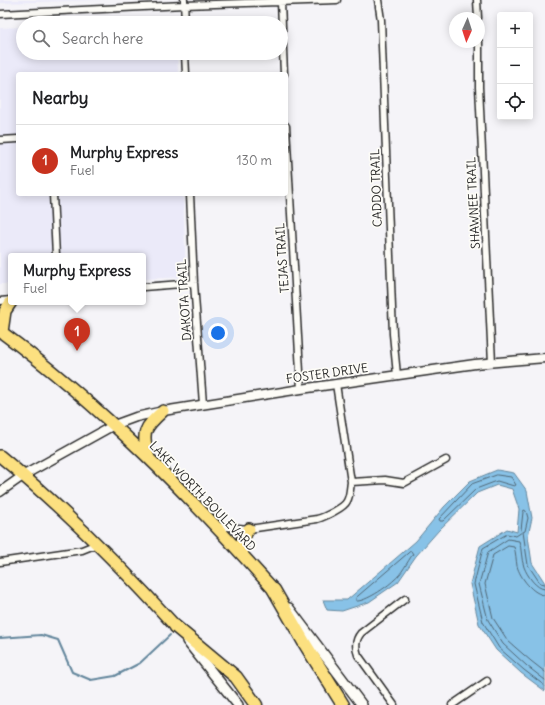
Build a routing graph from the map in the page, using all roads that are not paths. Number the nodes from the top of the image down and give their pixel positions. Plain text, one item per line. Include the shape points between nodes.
1 (337, 0) edge
2 (378, 0) edge
3 (477, 0) edge
4 (184, 2) edge
5 (281, 2) junction
6 (478, 12) edge
7 (0, 14) edge
8 (184, 16) edge
9 (282, 16) edge
10 (478, 48) edge
11 (185, 60) edge
12 (283, 60) edge
13 (186, 72) edge
14 (284, 72) edge
15 (16, 139) edge
16 (0, 140) edge
17 (288, 159) edge
18 (53, 196) edge
19 (190, 196) edge
20 (56, 253) edge
21 (194, 283) junction
22 (146, 287) edge
23 (8, 305) edge
24 (1, 331) edge
25 (545, 358) edge
26 (492, 363) junction
27 (397, 375) junction
28 (336, 384) junction
29 (302, 389) junction
30 (203, 404) junction
31 (163, 411) junction
32 (114, 425) junction
33 (0, 456) edge
34 (149, 459) junction
35 (446, 460) dead end
36 (24, 475) junction
37 (351, 482) junction
38 (0, 492) edge
39 (216, 526) junction
40 (249, 529) junction
41 (97, 544) junction
42 (242, 555) junction
43 (0, 562) edge
44 (274, 590) junction
45 (405, 599) dead end
46 (176, 627) junction
47 (487, 682) dead end
48 (238, 705) edge
49 (256, 705) edge
50 (343, 705) edge
51 (362, 705) edge
52 (394, 705) edge
53 (452, 705) edge

1 - 5 street
2 - 27 street, CADDO TRAIL
3 - 6 street
4 - 5 street
4 - 7 street
4 - 8 street
5 - 9 street
10 - 26 street, SHAWNEE TRAIL
11 - 13 street
12 - 14 street
15 - 16 street
17 - 29 street, TEJAS TRAIL
18 - 20 street
19 - 21 street, DAKOTA TRAIL
21 - 22 street
21 - 30 street, DAKOTA TRAIL
23 - 24 highway
24 - 32 highway, LAKE WORTH BOULEVARD
25 - 26 street, FOSTER DRIVE
26 - 27 street, FOSTER DRIVE
27 - 28 street, FOSTER DRIVE
28 - 29 street, FOSTER DRIVE
28 - 37 street
29 - 30 street, FOSTER DRIVE
30 - 31 street, FOSTER DRIVE
31 - 32 street, FOSTER DRIVE
31 - 34 highway via 146,429 145,445
32 - 34 highway, LAKE WORTH BOULEVARD
32 - 36 street, FOSTER DRIVE
33 - 36 highway
34 - 39 highway, LAKE WORTH BOULEVARD
35 - 37 street via 404,483 385,480
36 - 38 street, FOSTER DRIVE
36 - 41 highway
37 - 40 street via 345,504 324,517
39 - 40 street
39 - 42 highway, LAKE WORTH BOULEVARD
40 - 42 highway via 240,545
41 - 43 street via 82,550
41 - 46 highway
42 - 44 highway, LAKE WORTH BOULEVARD
44 - 50 highway
44 - 51 main road, LAKE WORTH BOULEVARD
45 - 52 street via 361,633 356,643 358,655
46 - 48 main road
46 - 49 highway via 236,677
47 - 53 street

